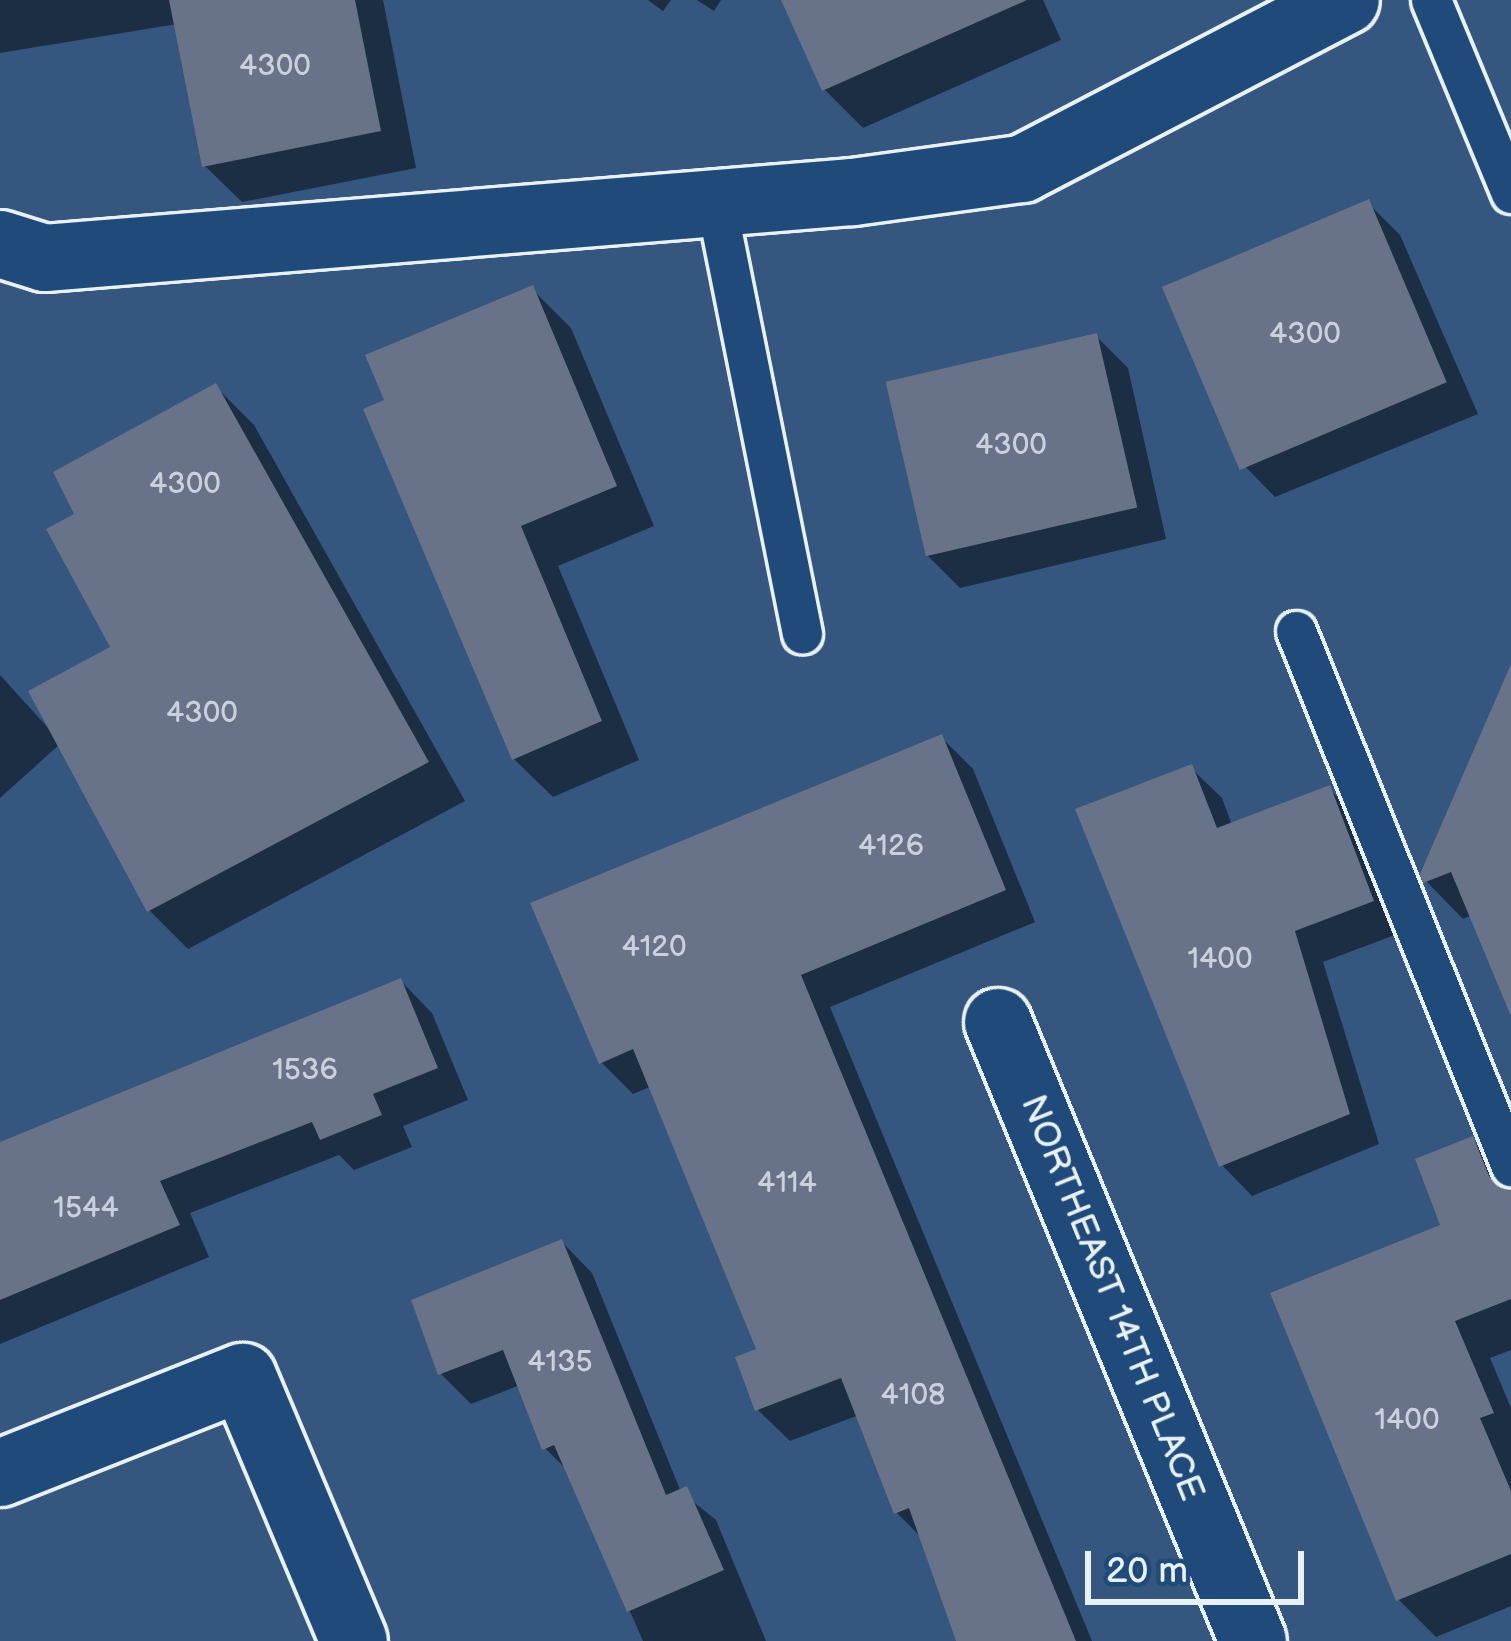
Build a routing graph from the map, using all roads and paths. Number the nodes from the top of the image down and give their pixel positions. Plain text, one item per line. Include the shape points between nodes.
1 (1346, 0) edge
2 (1431, 0) edge
3 (1511, 194) edge
4 (716, 203) junction
5 (0, 244) edge
6 (1296, 631) dead end
7 (802, 633) dead end
8 (998, 1022) dead end
9 (1511, 1166) edge
10 (0, 1473) edge
11 (354, 1641) edge
12 (1253, 1641) edge

1 - 4 street via 1022,169
2 - 3 lane
4 - 5 street via 44,258
4 - 7 lane
6 - 9 lane
8 - 12 street, NORTHEAST 14TH PLACE
10 - 11 street via 243,1377

